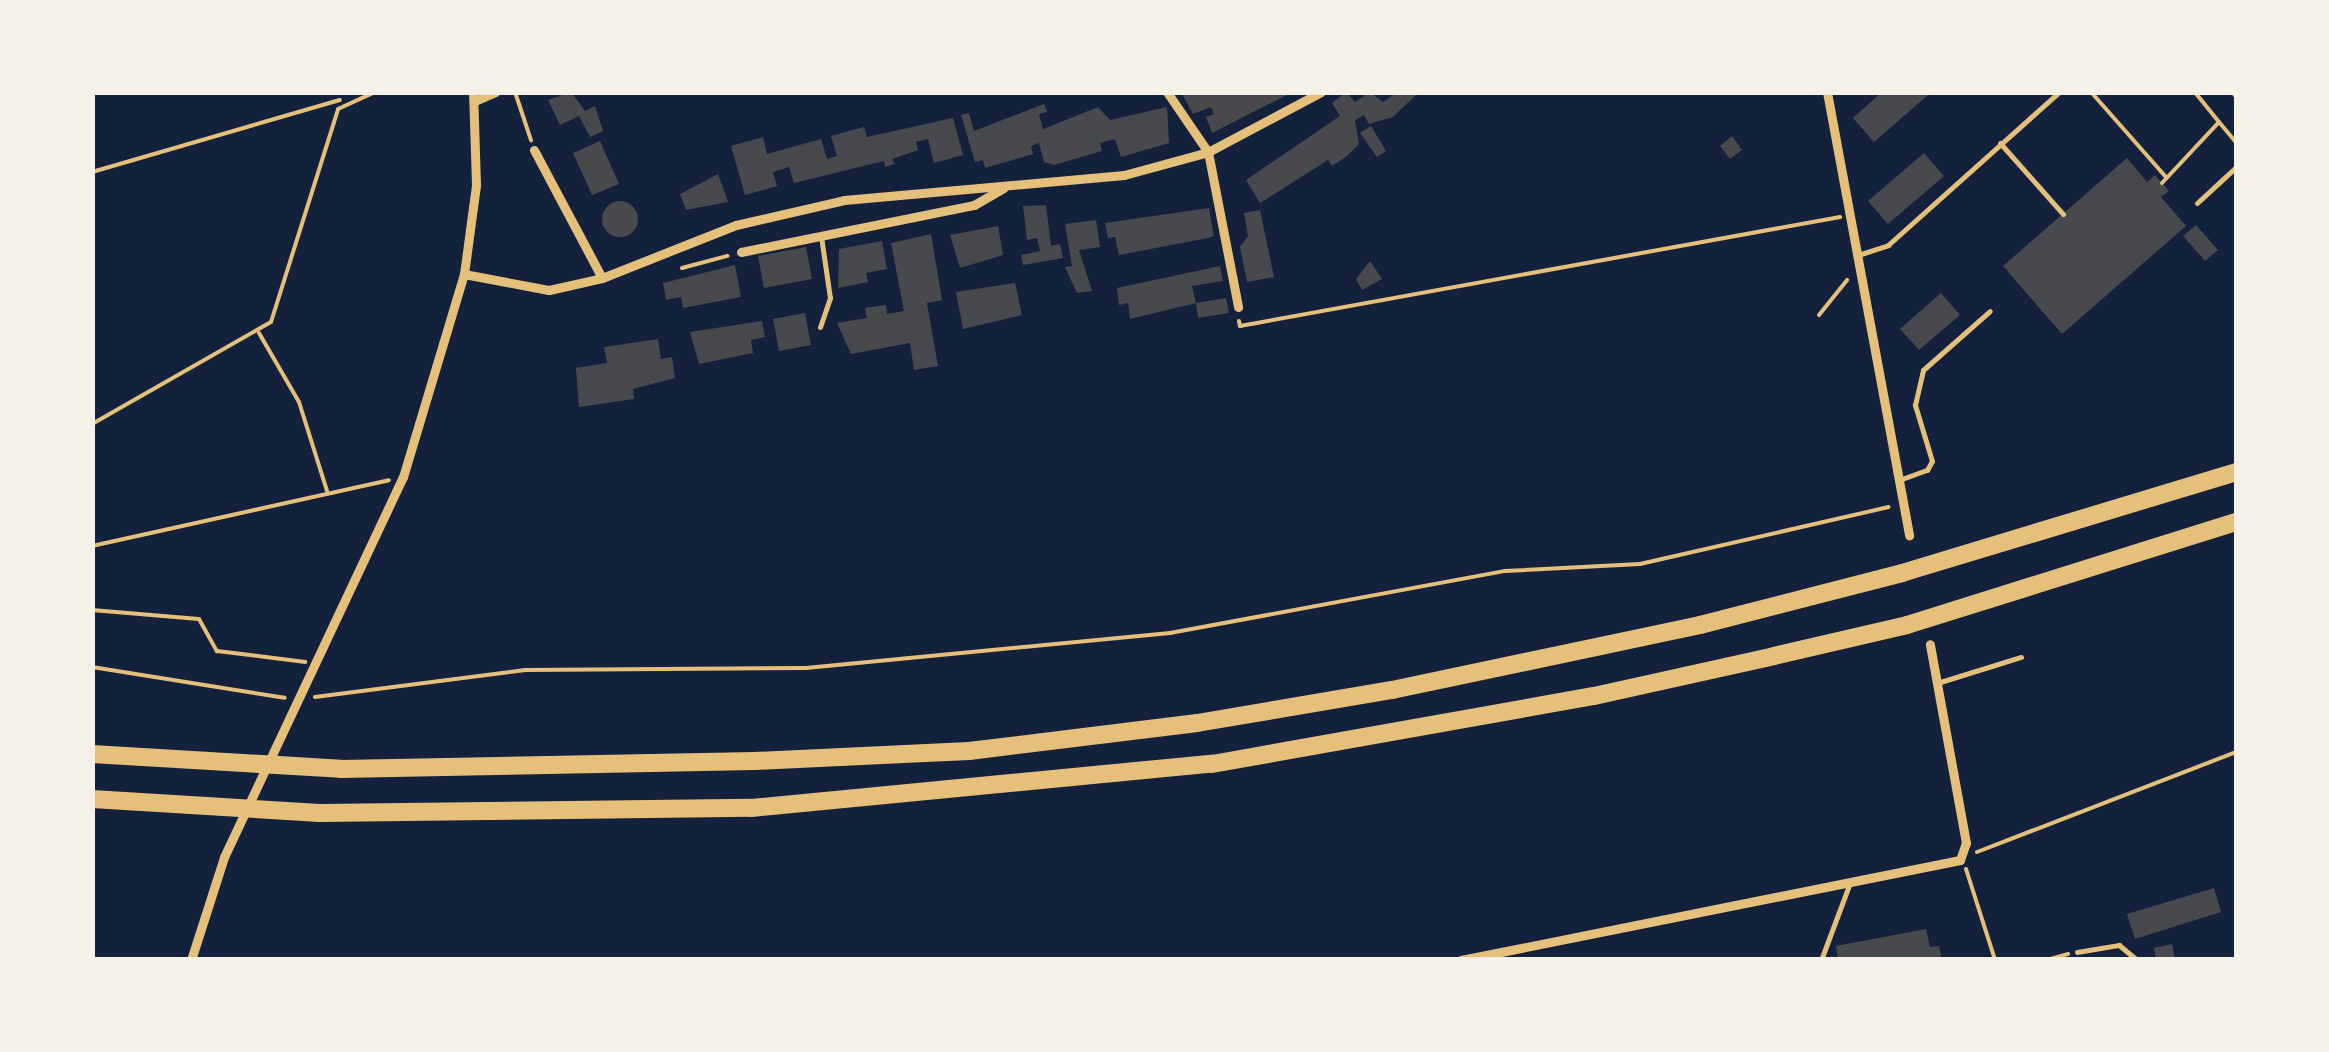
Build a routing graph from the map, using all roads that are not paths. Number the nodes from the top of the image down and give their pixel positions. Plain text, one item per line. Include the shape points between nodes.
1 (495, 92) edge
2 (1167, 92) edge
3 (1322, 92) edge
4 (1827, 92) edge
5 (2058, 92) edge
6 (474, 97) edge
7 (2000, 143) junction
8 (534, 150) road end
9 (1208, 152) junction
10 (2236, 166) edge
11 (1006, 186) junction
12 (2197, 203) dead end
13 (2063, 214) dead end
14 (820, 233) junction
15 (741, 252) road end
16 (1859, 260) junction
17 (464, 274) junction
18 (602, 278) junction
19 (1238, 307) road end
20 (1990, 311) dead end
21 (820, 328) dead end
22 (2236, 472) edge
23 (1899, 480) junction
24 (2236, 522) edge
25 (1909, 535) dead end
26 (1930, 644) dead end
27 (2021, 657) dead end
28 (1937, 683) junction
29 (92, 754) edge
30 (92, 799) edge
31 (1849, 885) junction
32 (2077, 952) road end
33 (191, 960) edge
34 (1462, 960) edge
35 (1821, 960) edge
36 (2137, 960) edge

1 - 6 street
2 - 9 street
3 - 9 street
4 - 16 street
5 - 7 lane
6 - 17 street via 476,186
7 - 13 lane
7 - 16 lane via 1888,245
8 - 18 street
9 - 11 street via 1124,175
9 - 19 street
10 - 12 lane
11 - 14 street via 974,205
11 - 18 street via 890,194 794,211 736,225
14 - 15 street
14 - 21 lane via 830,298
16 - 23 street
17 - 18 street via 549,290
17 - 33 street via 403,477 224,857
20 - 23 lane via 1923,370 1915,405 1932,461 1927,470
22 - 29 highway via 1902,573 1700,625 1198,723 969,751 794,760 290,767
23 - 25 street
24 - 30 highway via 1812,647 1594,696 1212,764 751,808 270,811
26 - 28 street
27 - 28 lane
28 - 31 street via 1966,844 1960,860
31 - 34 street
31 - 35 lane
32 - 36 lane via 2119,945

